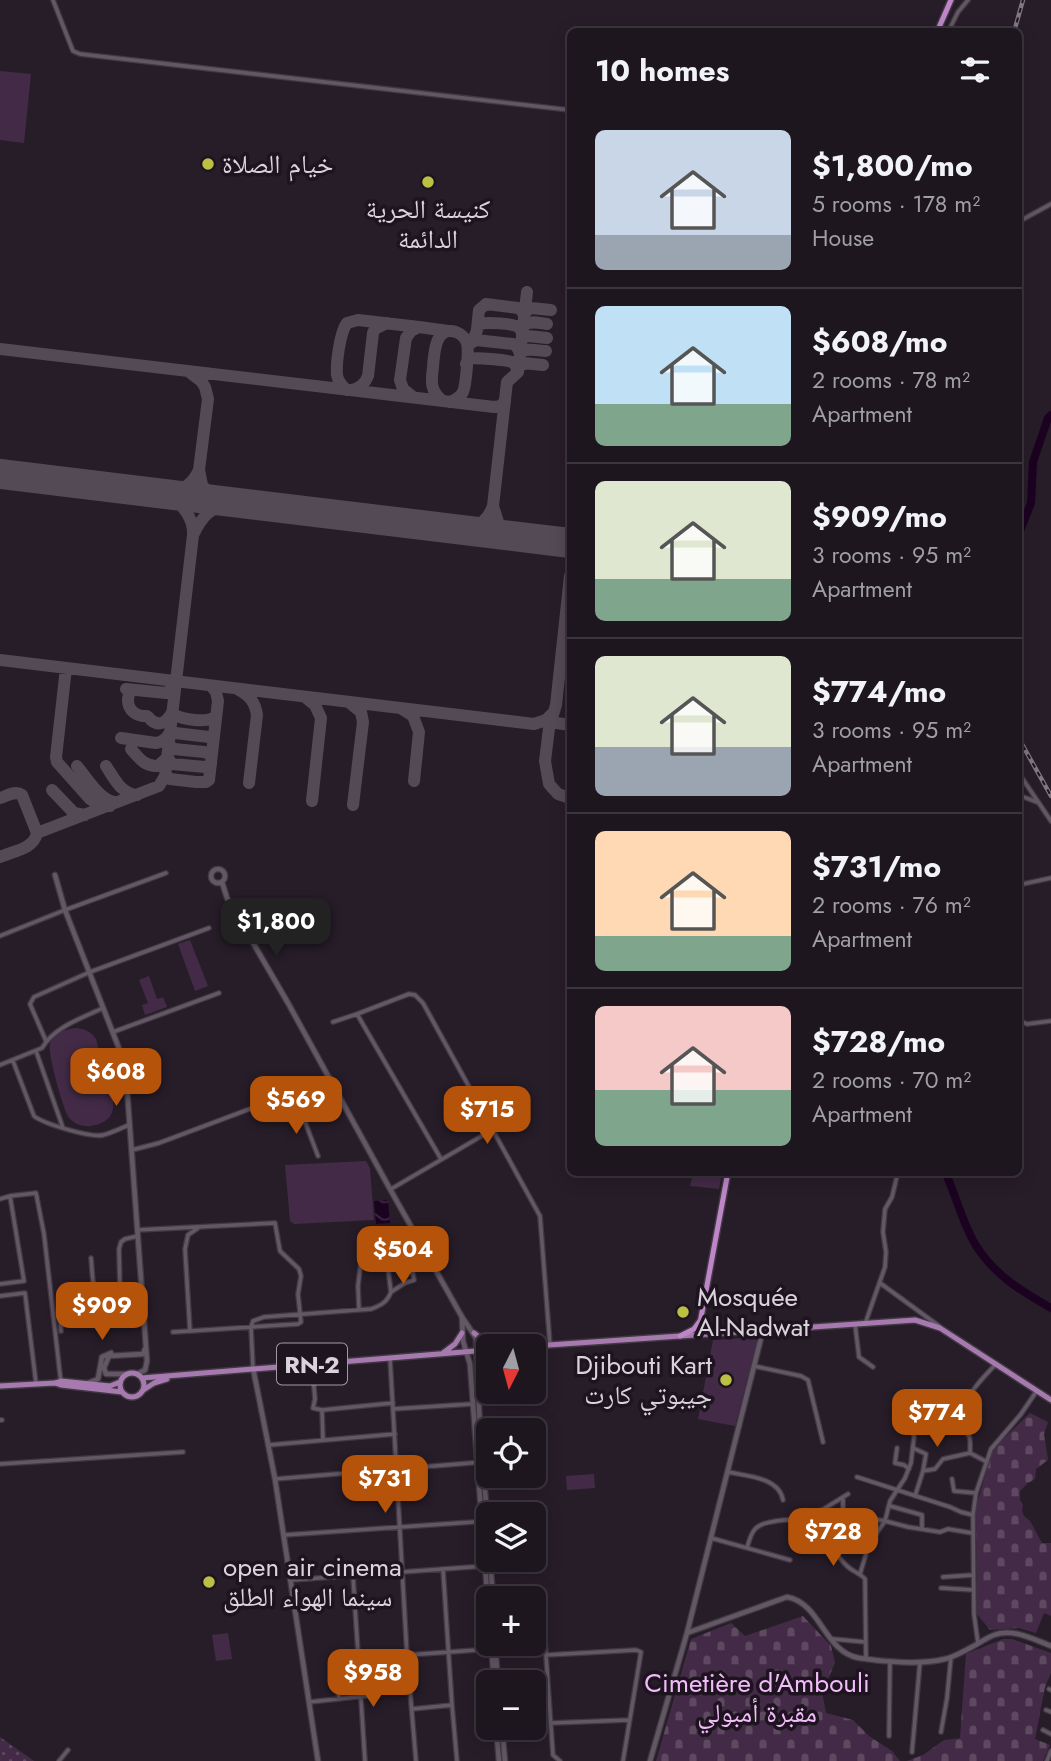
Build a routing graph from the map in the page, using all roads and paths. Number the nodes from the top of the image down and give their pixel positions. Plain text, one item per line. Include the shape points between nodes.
1 (53, 0) edge
2 (951, 0) edge
3 (968, 0) edge
4 (939, 28) edge
5 (950, 28) edge
6 (567, 110) edge
7 (1051, 204) edge
8 (1022, 220) edge
9 (1022, 778) edge
10 (1022, 797) edge
11 (1039, 803) junction
12 (1051, 821) edge
13 (166, 873) dead end
14 (55, 875) dead end
15 (1051, 878) edge
16 (214, 881) junction
17 (222, 882) junction
18 (1022, 884) edge
19 (227, 898) junction
20 (65, 910) junction
21 (209, 928) dead end
22 (0, 936) edge
23 (90, 972) junction
24 (219, 993) dead end
25 (103, 1008) junction
26 (357, 1014) junction
27 (1051, 1021) edge
28 (1022, 1022) edge
29 (333, 1023) dead end
30 (113, 1032) junction
31 (46, 1041) junction
32 (36, 1051) junction
33 (13, 1061) junction
34 (0, 1065) edge
35 (130, 1125) junction
36 (63, 1128) junction
37 (492, 1130) junction
38 (132, 1150) junction
39 (318, 1156) dead end
40 (441, 1159) junction
41 (727, 1176) edge
42 (897, 1176) edge
43 (390, 1189) junction
44 (10, 1196) junction
45 (0, 1199) edge
46 (198, 1228) junction
47 (138, 1233) junction
48 (386, 1248) junction
49 (91, 1258) dead end
50 (24, 1281) junction
51 (879, 1282) junction
52 (0, 1284) edge
53 (94, 1292) junction
54 (391, 1292) junction
55 (25, 1293) junction
56 (0, 1296) edge
57 (143, 1304) junction
58 (118, 1305) junction
59 (359, 1310) junction
60 (301, 1314) junction
61 (462, 1317) junction
62 (702, 1318) junction
63 (855, 1324) junction
64 (865, 1324) junction
65 (251, 1327) junction
66 (940, 1328) junction
67 (763, 1330) junction
68 (61, 1331) dead end
69 (190, 1331) junction
70 (173, 1332) dead end
71 (474, 1333) joint
72 (719, 1333) junction
73 (462, 1334) junction
74 (698, 1334) junction
75 (710, 1334) junction
76 (680, 1336) junction
77 (476, 1338) edge
78 (546, 1345) edge
79 (550, 1345) junction
80 (146, 1348) junction
81 (476, 1351) edge
82 (467, 1352) junction
83 (440, 1354) junction
84 (390, 1358) junction
85 (312, 1364) junction
86 (996, 1364) junction
87 (754, 1366) junction
88 (873, 1367) dead end
89 (253, 1368) junction
90 (145, 1370) junction
91 (126, 1374) junction
92 (184, 1375) junction
93 (139, 1376) junction
94 (150, 1378) junction
95 (120, 1382) junction
96 (59, 1383) junction
97 (88, 1383) junction
98 (36, 1384) junction
99 (0, 1386) edge
100 (142, 1391) junction
101 (1037, 1391) junction
102 (122, 1392) junction
103 (901, 1397) dead end
104 (1051, 1400) edge
105 (393, 1403) junction
106 (472, 1404) junction
107 (393, 1409) junction
108 (322, 1410) junction
109 (476, 1423) edge
110 (395, 1434) junction
111 (323, 1440) junction
112 (823, 1442) dead end
113 (269, 1445) junction
114 (897, 1448) dead end
115 (913, 1448) junction
116 (183, 1452) dead end
117 (970, 1453) junction
118 (476, 1462) edge
119 (987, 1462) junction
120 (0, 1464) edge
121 (396, 1469) junction
122 (909, 1469) junction
123 (923, 1471) junction
124 (728, 1472) junction
125 (857, 1477) dead end
126 (275, 1479) junction
127 (952, 1479) dead end
128 (898, 1489) junction
129 (976, 1493) junction
130 (848, 1494) dead end
131 (915, 1496) junction
132 (843, 1499) junction
133 (783, 1500) dead end
134 (889, 1506) junction
135 (973, 1515) junction
136 (804, 1520) junction
137 (885, 1521) junction
138 (476, 1522) edge
139 (399, 1526) junction
140 (922, 1529) junction
141 (973, 1533) junction
142 (284, 1535) junction
143 (711, 1538) junction
144 (747, 1548) junction
145 (790, 1560) dead end
146 (476, 1565) edge
147 (443, 1569) junction
148 (402, 1572) junction
149 (860, 1574) junction
150 (973, 1575) junction
151 (353, 1576) junction
152 (943, 1577) dead end
153 (291, 1580) junction
154 (941, 1588) dead end
155 (974, 1590) junction
156 (687, 1633) junction
157 (832, 1639) junction
158 (1051, 1639) edge
159 (865, 1642) junction
160 (978, 1643) junction
161 (1050, 1646) edge
162 (476, 1648) edge
163 (448, 1653) junction
164 (407, 1655) junction
165 (546, 1655) joint
166 (377, 1657) junction
167 (951, 1657) junction
168 (358, 1658) junction
169 (866, 1659) junction
170 (890, 1661) junction
171 (920, 1662) junction
172 (548, 1685) joint
173 (360, 1698) junction
174 (339, 1699) junction
175 (309, 1702) junction
176 (452, 1705) junction
177 (412, 1709) junction
178 (629, 1720) junction
179 (551, 1723) junction
180 (1043, 1730) dead end
181 (941, 1732) dead end
182 (1051, 1734) edge
183 (889, 1736) dead end
184 (497, 1740) edge
185 (503, 1740) edge
186 (68, 1750) dead end
187 (912, 1752) dead end
188 (1051, 1753) edge
189 (59, 1761) edge
190 (318, 1761) edge
191 (365, 1761) edge
192 (416, 1761) edge
193 (457, 1761) edge
194 (499, 1761) edge
195 (505, 1761) edge
196 (560, 1761) edge
197 (623, 1761) edge
198 (650, 1761) edge
199 (1047, 1761) edge

1 - 6 street via 71,46 80,54
2 - 4 highway
3 - 5 street
7 - 8 street
9 - 11 street
10 - 11 street
11 - 12 street
13 - 20 street
14 - 20 street
15 - 18 street
16 - 17 street
16 - 17 street via 211,873 219,868 225,873
16 - 19 street
17 - 19 street
19 - 43 street
20 - 22 street
20 - 23 street
21 - 23 street
23 - 25 street
23 - 31 street via 34,997 30,1004
24 - 30 street
25 - 30 street
25 - 31 street via 73,1021
26 - 29 street
26 - 37 street via 409,995 420,998
26 - 40 street
27 - 28 street
30 - 35 street via 126,1075
31 - 32 street
32 - 33 street
32 - 36 street
33 - 34 street
33 - 36 street via 34,1116
35 - 36 street via 97,1136
35 - 38 street
37 - 40 street
37 - 79 street via 540,1216
38 - 39 street via 255,1107 270,1110 296,1105
38 - 47 street
40 - 43 street
41 - 62 highway
42 - 51 street via 885,1209 885,1267
43 - 61 street
44 - 45 street
44 - 50 street
44 - 96 street via 36,1192
46 - 47 street
46 - 60 street via 275,1223 280,1251 299,1269
46 - 69 street via 188,1235 185,1250
47 - 57 street
47 - 58 street via 121,1242 119,1249
48 - 54 street
48 - 54 street via 384,1239 406,1237 414,1280
48 - 59 street via 362,1253
49 - 53 street
50 - 52 street
50 - 55 street
51 - 64 street
51 - 66 street
53 - 58 street via 103,1304
53 - 68 street via 59,1294
54 - 59 street via 380,1306
55 - 56 street
55 - 98 street
57 - 58 street
57 - 80 street
59 - 60 street
60 - 65 street via 264,1317 253,1321
60 - 65 street via 299,1324
61 - 71 street
61 - 73 street
62 - 72 highway
62 - 74 highway
62 - 75 highway
62 - 76 highway
63 - 64 main road
63 - 67 main road
63 - 88 street via 859,1357
64 - 66 main road via 915,1320
65 - 69 street
65 - 89 street
66 - 86 main road
67 - 72 main road
67 - 87 street
69 - 70 street
71 - 77 street
72 - 75 main road
73 - 82 street
73 - 83 main road
74 - 75 main road
74 - 76 main road
76 - 79 main road
78 - 79 main road
80 - 90 street
80 - 91 street via 143,1354 109,1356 106,1374
80 - 97 street via 104,1355 98,1379
81 - 82 main road, RN-2
82 - 83 main road, RN-2
82 - 106 street
83 - 84 main road, RN-2
84 - 85 main road, RN-2
84 - 105 street
85 - 89 main road, RN-2
85 - 108 street via 313,1408
86 - 101 main road
86 - 117 street via 977,1384 964,1409
87 - 112 street via 808,1380
87 - 124 street
89 - 92 main road, RN-2
89 - 113 street
90 - 93 street
90 - 94 main road
91 - 93 main road, RN-2
91 - 95 main road
92 - 94 main road, RN-2
92 - 100 main road, RN-2
93 - 94 main road, RN-2
93 - 100 main road
95 - 97 main road, RN-2 via 110,1386
95 - 102 main road
96 - 97 main road, RN-2
96 - 98 main road, RN-2
96 - 102 main road, RN-2
98 - 99 main road, RN-2
100 - 102 main road, RN-2 via 133,1397
101 - 104 main road
101 - 119 street via 994,1443
103 - 115 street via 913,1426
105 - 107 street
105 - 108 street
106 - 107 street
106 - 109 street
107 - 110 street
108 - 111 street
110 - 111 street
110 - 121 street
111 - 113 street
113 - 126 street
114 - 122 street via 895,1463
115 - 122 street
115 - 123 street via 926,1454
116 - 120 street
117 - 119 street
117 - 123 street
118 - 121 street
119 - 129 street
121 - 126 street
121 - 139 street
122 - 128 street
123 - 131 street
124 - 133 street via 772,1484
124 - 143 street
125 - 128 street
126 - 142 street
127 - 129 street via 954,1491
128 - 131 street
128 - 134 street
129 - 135 street
130 - 132 street
131 - 135 street
132 - 136 street
132 - 137 street via 844,1513
134 - 137 street
134 - 140 street via 922,1515
135 - 141 street
136 - 144 street via 762,1523 751,1532
136 - 149 street via 823,1533 846,1566
137 - 140 street
137 - 149 street via 869,1544
138 - 139 street
139 - 142 street
139 - 148 street
140 - 141 street
141 - 150 street
142 - 153 street
143 - 144 street
143 - 156 street
144 - 145 street
146 - 147 street
147 - 148 street
147 - 163 street
148 - 151 street
148 - 164 street
149 - 159 street via 865,1582
150 - 152 street
150 - 155 street
151 - 153 street
151 - 168 street
153 - 175 street
154 - 155 street
155 - 160 street
156 - 157 street via 788,1597 801,1600
156 - 198 street
157 - 159 street
157 - 169 street via 849,1656
158 - 161 street
159 - 169 street
160 - 161 street via 1013,1632
160 - 167 street
162 - 163 street
163 - 164 street
163 - 176 street
164 - 166 street
164 - 177 street
165 - 172 street
165 - 178 street via 639,1651
166 - 168 street
166 - 173 street via 378,1693
167 - 171 street
167 - 181 street
168 - 173 street
168 - 174 street via 337,1661
169 - 170 street
170 - 171 street
170 - 183 street
171 - 187 street
172 - 179 street
173 - 174 street
173 - 191 street
174 - 175 street
175 - 190 street
176 - 177 street
176 - 193 street
177 - 192 street
178 - 179 street
178 - 197 street
179 - 196 street via 553,1755
180 - 182 street
184 - 194 street
185 - 195 street
186 - 189 street
188 - 199 street

